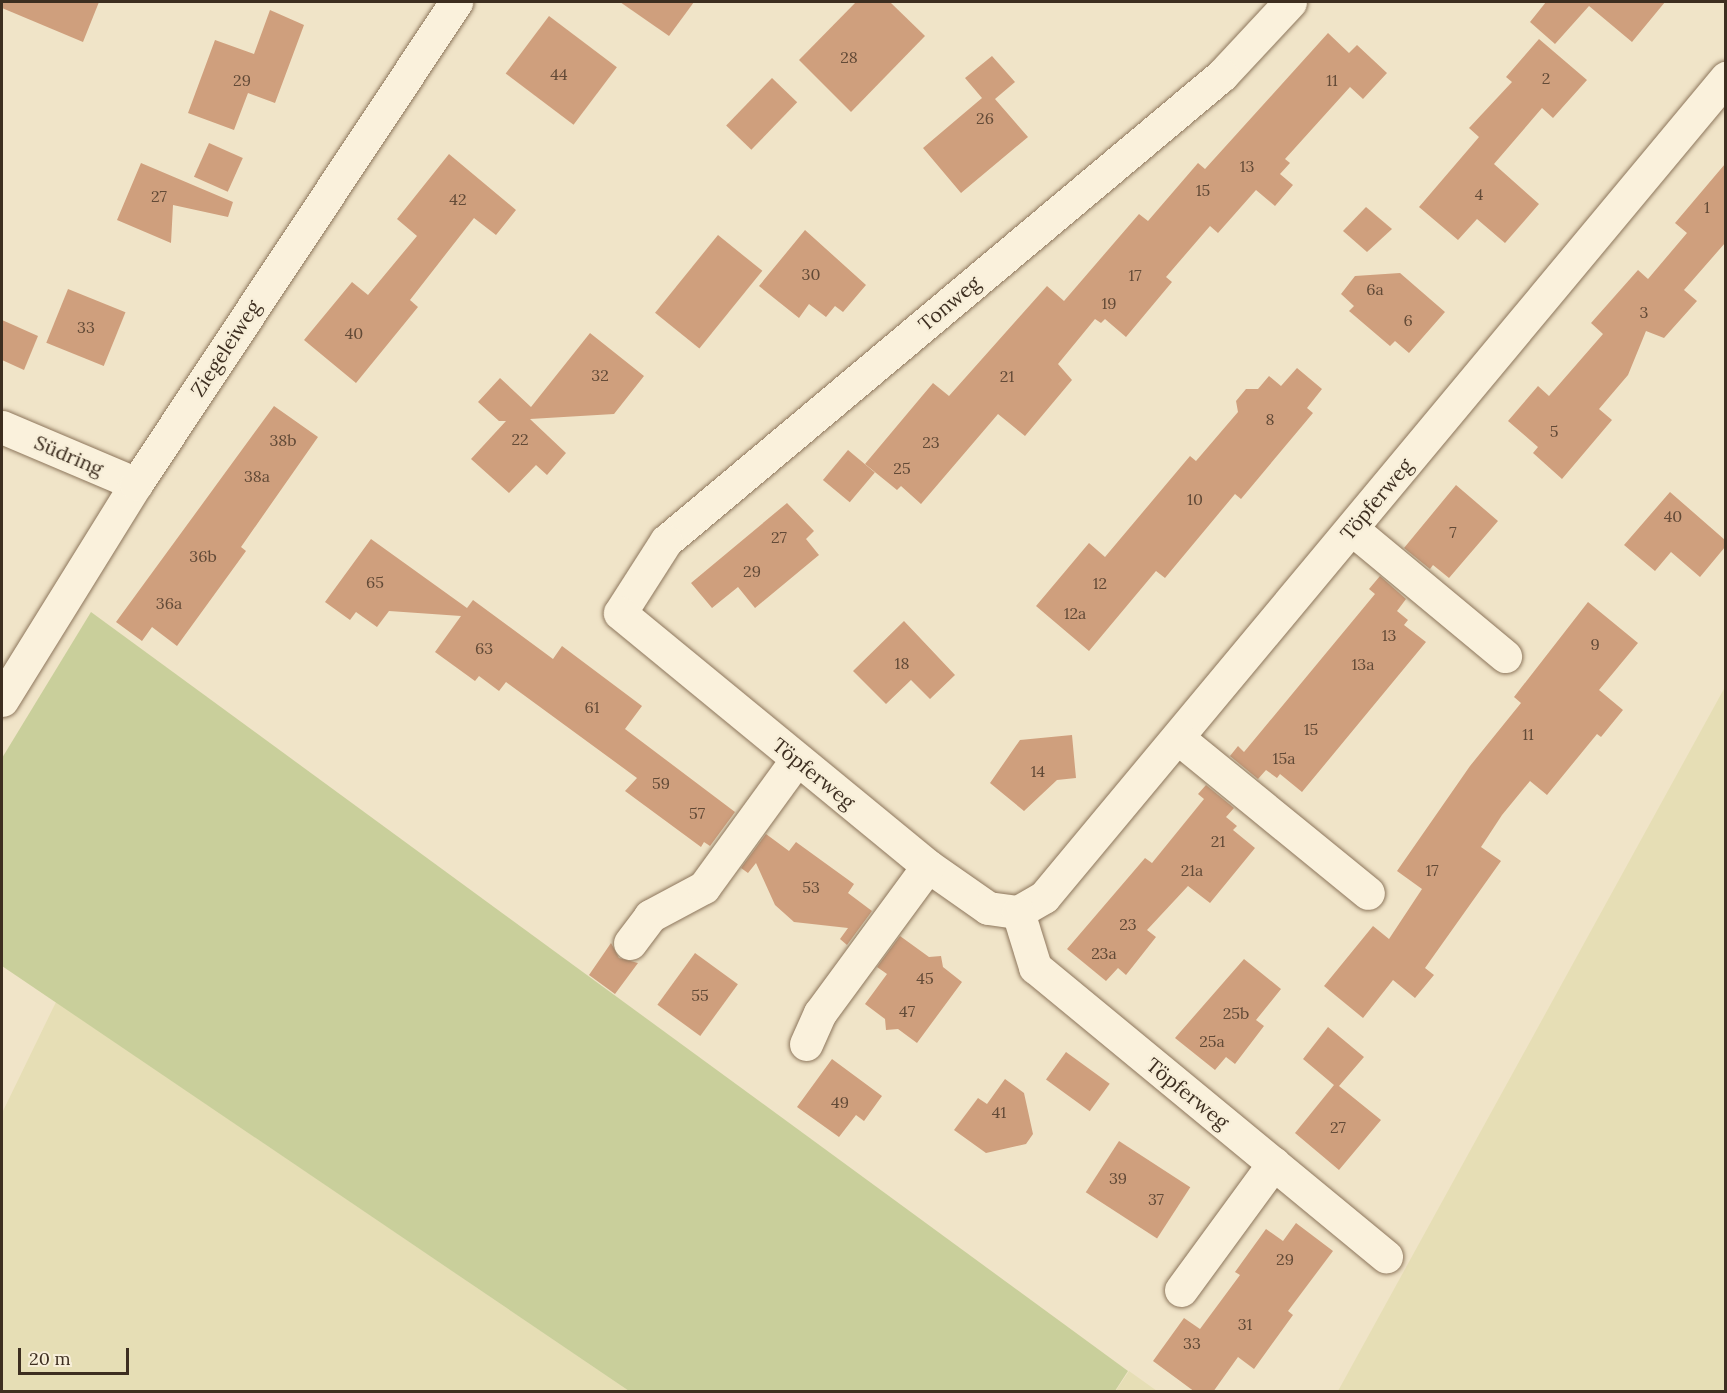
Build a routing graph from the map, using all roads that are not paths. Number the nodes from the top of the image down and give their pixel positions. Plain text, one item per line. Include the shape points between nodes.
1 (456, 2) edge
2 (1290, 2) edge
3 (1725, 78) edge
4 (2, 427) edge
5 (136, 484) junction
6 (1352, 529) junction
7 (620, 613) joint
8 (1505, 656) dead end
9 (2, 700) edge
10 (1178, 738) junction
11 (797, 759) junction
12 (928, 866) junction
13 (1368, 893) dead end
14 (1018, 912) junction
15 (630, 943) dead end
16 (806, 1044) dead end
17 (1274, 1163) junction
18 (1386, 1256) dead end
19 (1181, 1290) dead end

1 - 5 street, Ziegeleiweg
2 - 7 street, Tonweg via 1222,75 666,541
3 - 6 street, Töpferweg
4 - 5 street, Südring
5 - 9 street, Ziegeleiweg
6 - 8 street
6 - 10 street, Töpferweg
7 - 11 street, Töpferweg
10 - 13 street
10 - 14 street, Töpferweg via 1044,897
11 - 12 street, Töpferweg
11 - 15 street via 704,887 650,916
12 - 14 street, Töpferweg via 988,908
12 - 16 street via 819,1013
14 - 17 street, Töpferweg via 1035,967
17 - 18 street, Töpferweg
17 - 19 street

